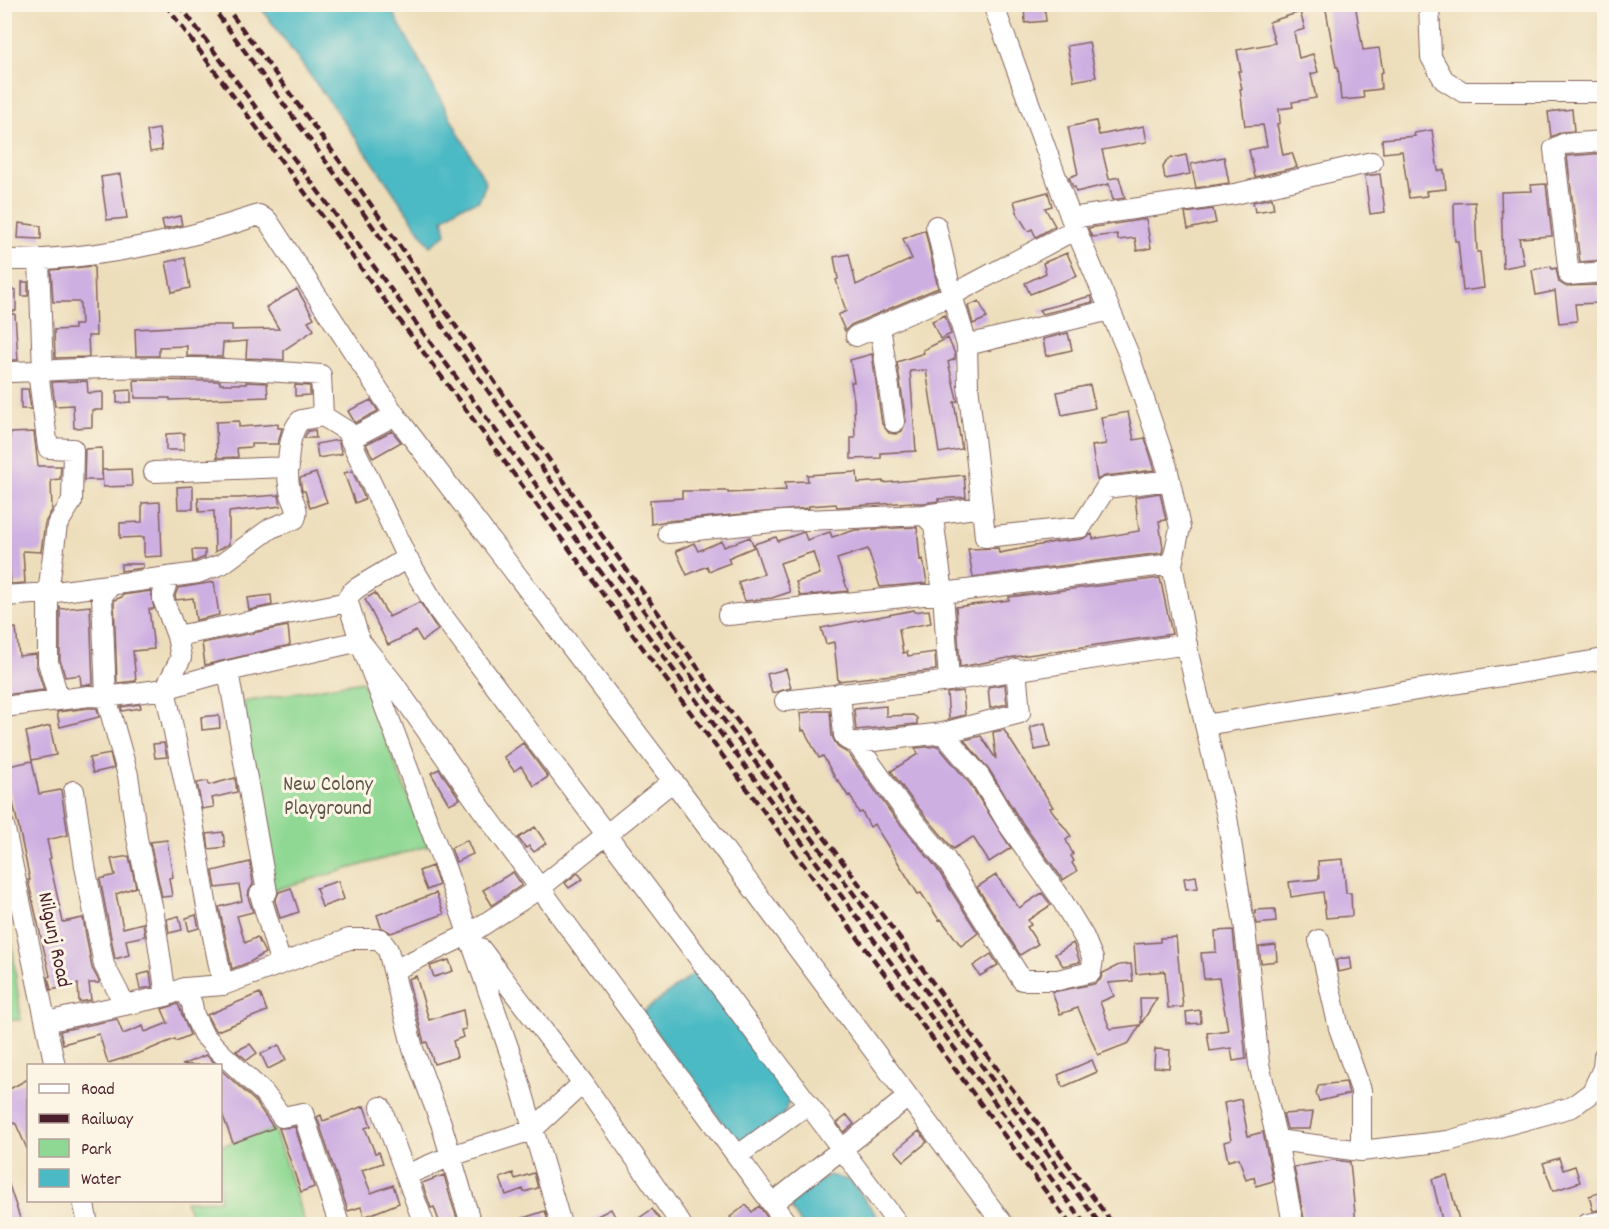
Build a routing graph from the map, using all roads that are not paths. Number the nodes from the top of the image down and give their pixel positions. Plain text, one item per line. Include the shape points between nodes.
1 (993, 4) edge
2 (1429, 4) edge
3 (1605, 92) edge
4 (1605, 141) edge
5 (1372, 162) dead end
6 (1073, 224) junction
7 (936, 226) dead end
8 (4, 260) edge
9 (39, 260) junction
10 (1605, 272) edge
11 (952, 295) junction
12 (1110, 310) junction
13 (880, 326) junction
14 (856, 336) dead end
15 (967, 345) junction
16 (4, 372) edge
17 (43, 372) junction
18 (393, 412) junction
19 (323, 416) junction
20 (894, 422) dead end
21 (350, 439) junction
22 (289, 467) junction
23 (154, 472) dead end
24 (1170, 480) junction
25 (982, 507) junction
26 (924, 515) junction
27 (668, 533) dead end
28 (407, 558) junction
29 (1172, 564) junction
30 (169, 577) junction
31 (111, 585) junction
32 (48, 593) junction
33 (943, 593) junction
34 (4, 596) edge
35 (348, 602) junction
36 (728, 615) dead end
37 (177, 636) junction
38 (360, 641) junction
39 (1187, 644) junction
40 (1605, 659) edge
41 (1016, 669) junction
42 (228, 671) junction
43 (949, 681) junction
44 (165, 689) junction
45 (840, 693) junction
46 (106, 697) junction
47 (59, 700) junction
48 (785, 701) dead end
49 (4, 707) edge
50 (1205, 725) junction
51 (943, 733) junction
52 (856, 744) junction
53 (673, 782) junction
54 (74, 791) dead end
55 (4, 825) edge
56 (605, 835) junction
57 (540, 888) junction
58 (469, 934) junction
59 (1319, 940) dead end
60 (280, 964) junction
61 (394, 970) junction
62 (223, 985) junction
63 (175, 992) junction
64 (125, 1005) junction
65 (46, 1022) junction
66 (1605, 1056) edge
67 (55, 1064) edge
68 (584, 1083) junction
69 (908, 1097) junction
70 (808, 1104) junction
71 (381, 1107) dead end
72 (533, 1128) junction
73 (1277, 1140) junction
74 (842, 1150) junction
75 (1361, 1150) junction
76 (451, 1156) junction
77 (737, 1156) junction
78 (406, 1175) junction
79 (83, 1202) edge
80 (772, 1203) junction
81 (1605, 1221) edge
82 (88, 1224) edge
83 (339, 1224) edge
84 (424, 1224) edge
85 (471, 1224) edge
86 (561, 1224) edge
87 (681, 1224) edge
88 (787, 1224) edge
89 (898, 1224) edge
90 (1003, 1224) edge
91 (1293, 1224) edge
92 (1587, 1224) edge

1 - 6 street
2 - 3 street via 1431,57 1444,80 1463,92
4 - 10 street via 1563,144 1554,150 1569,275
5 - 6 street via 1235,194
6 - 11 street
6 - 12 street
7 - 11 street
8 - 9 street
9 - 17 street
9 - 18 street via 138,247 260,216 268,220
11 - 13 street
11 - 15 street
12 - 15 street
12 - 24 street
13 - 14 street
13 - 20 street
15 - 25 street
16 - 17 street
17 - 19 street via 254,369 321,375
17 - 32 street via 39,379 48,448 74,449 72,501 57,525
18 - 21 street via 390,418
18 - 53 street
19 - 21 street via 347,431
19 - 22 street via 300,420 296,425
21 - 28 street
22 - 23 street
22 - 30 street via 295,519 271,528 222,564 198,573
24 - 25 street via 1106,488 1081,527 985,537
24 - 29 street via 1180,528
25 - 26 street
26 - 27 street
26 - 33 street via 934,525
28 - 35 street via 351,592
28 - 56 street via 439,611
29 - 33 street
29 - 39 street
30 - 31 street
30 - 37 street via 163,599
31 - 32 street
31 - 46 street via 102,596
32 - 34 street
32 - 47 street via 48,662
33 - 36 street
33 - 43 street
35 - 37 street
35 - 38 street
37 - 44 street via 181,658
38 - 42 street
38 - 57 street
38 - 58 street
39 - 41 street
39 - 50 street
40 - 50 street
41 - 43 street
41 - 51 street via 1020,713
42 - 44 street
42 - 60 street via 267,892 260,894
43 - 45 street
44 - 46 street
44 - 62 street
45 - 48 street
45 - 52 street via 844,735
46 - 47 street
46 - 63 street via 128,775 137,838
47 - 49 street
50 - 73 street via 1227,818 1245,929 1259,1064
51 - 52 street
51 - 52 street via 980,777 1060,897 1084,937 1093,960 1091,972 1058,980 1022,980 946,860
53 - 56 street
53 - 69 street
54 - 64 street via 104,965
55 - 65 street, Nilgunj Road
56 - 57 street
56 - 70 street
57 - 58 street
57 - 77 street
58 - 61 street
58 - 68 street
58 - 72 street
59 - 75 street via 1340,1028 1361,1090
60 - 61 street via 349,939 380,939
60 - 62 street
61 - 76 street via 413,1049
62 - 63 street
63 - 64 street
63 - 83 street via 192,1004 203,1034 264,1093 282,1117 303,1113
64 - 65 street
65 - 67 street, Nilgunj Road
66 - 75 street via 1592,1092 1572,1107 1448,1141
68 - 72 street
68 - 87 street
69 - 74 street
69 - 90 street
70 - 74 street
70 - 77 street
71 - 78 street
72 - 76 street
72 - 86 street
73 - 75 street
73 - 91 street
74 - 80 street
74 - 89 street
76 - 78 street
76 - 85 street
77 - 80 street
78 - 84 street
79 - 82 street
80 - 88 street
81 - 92 street

